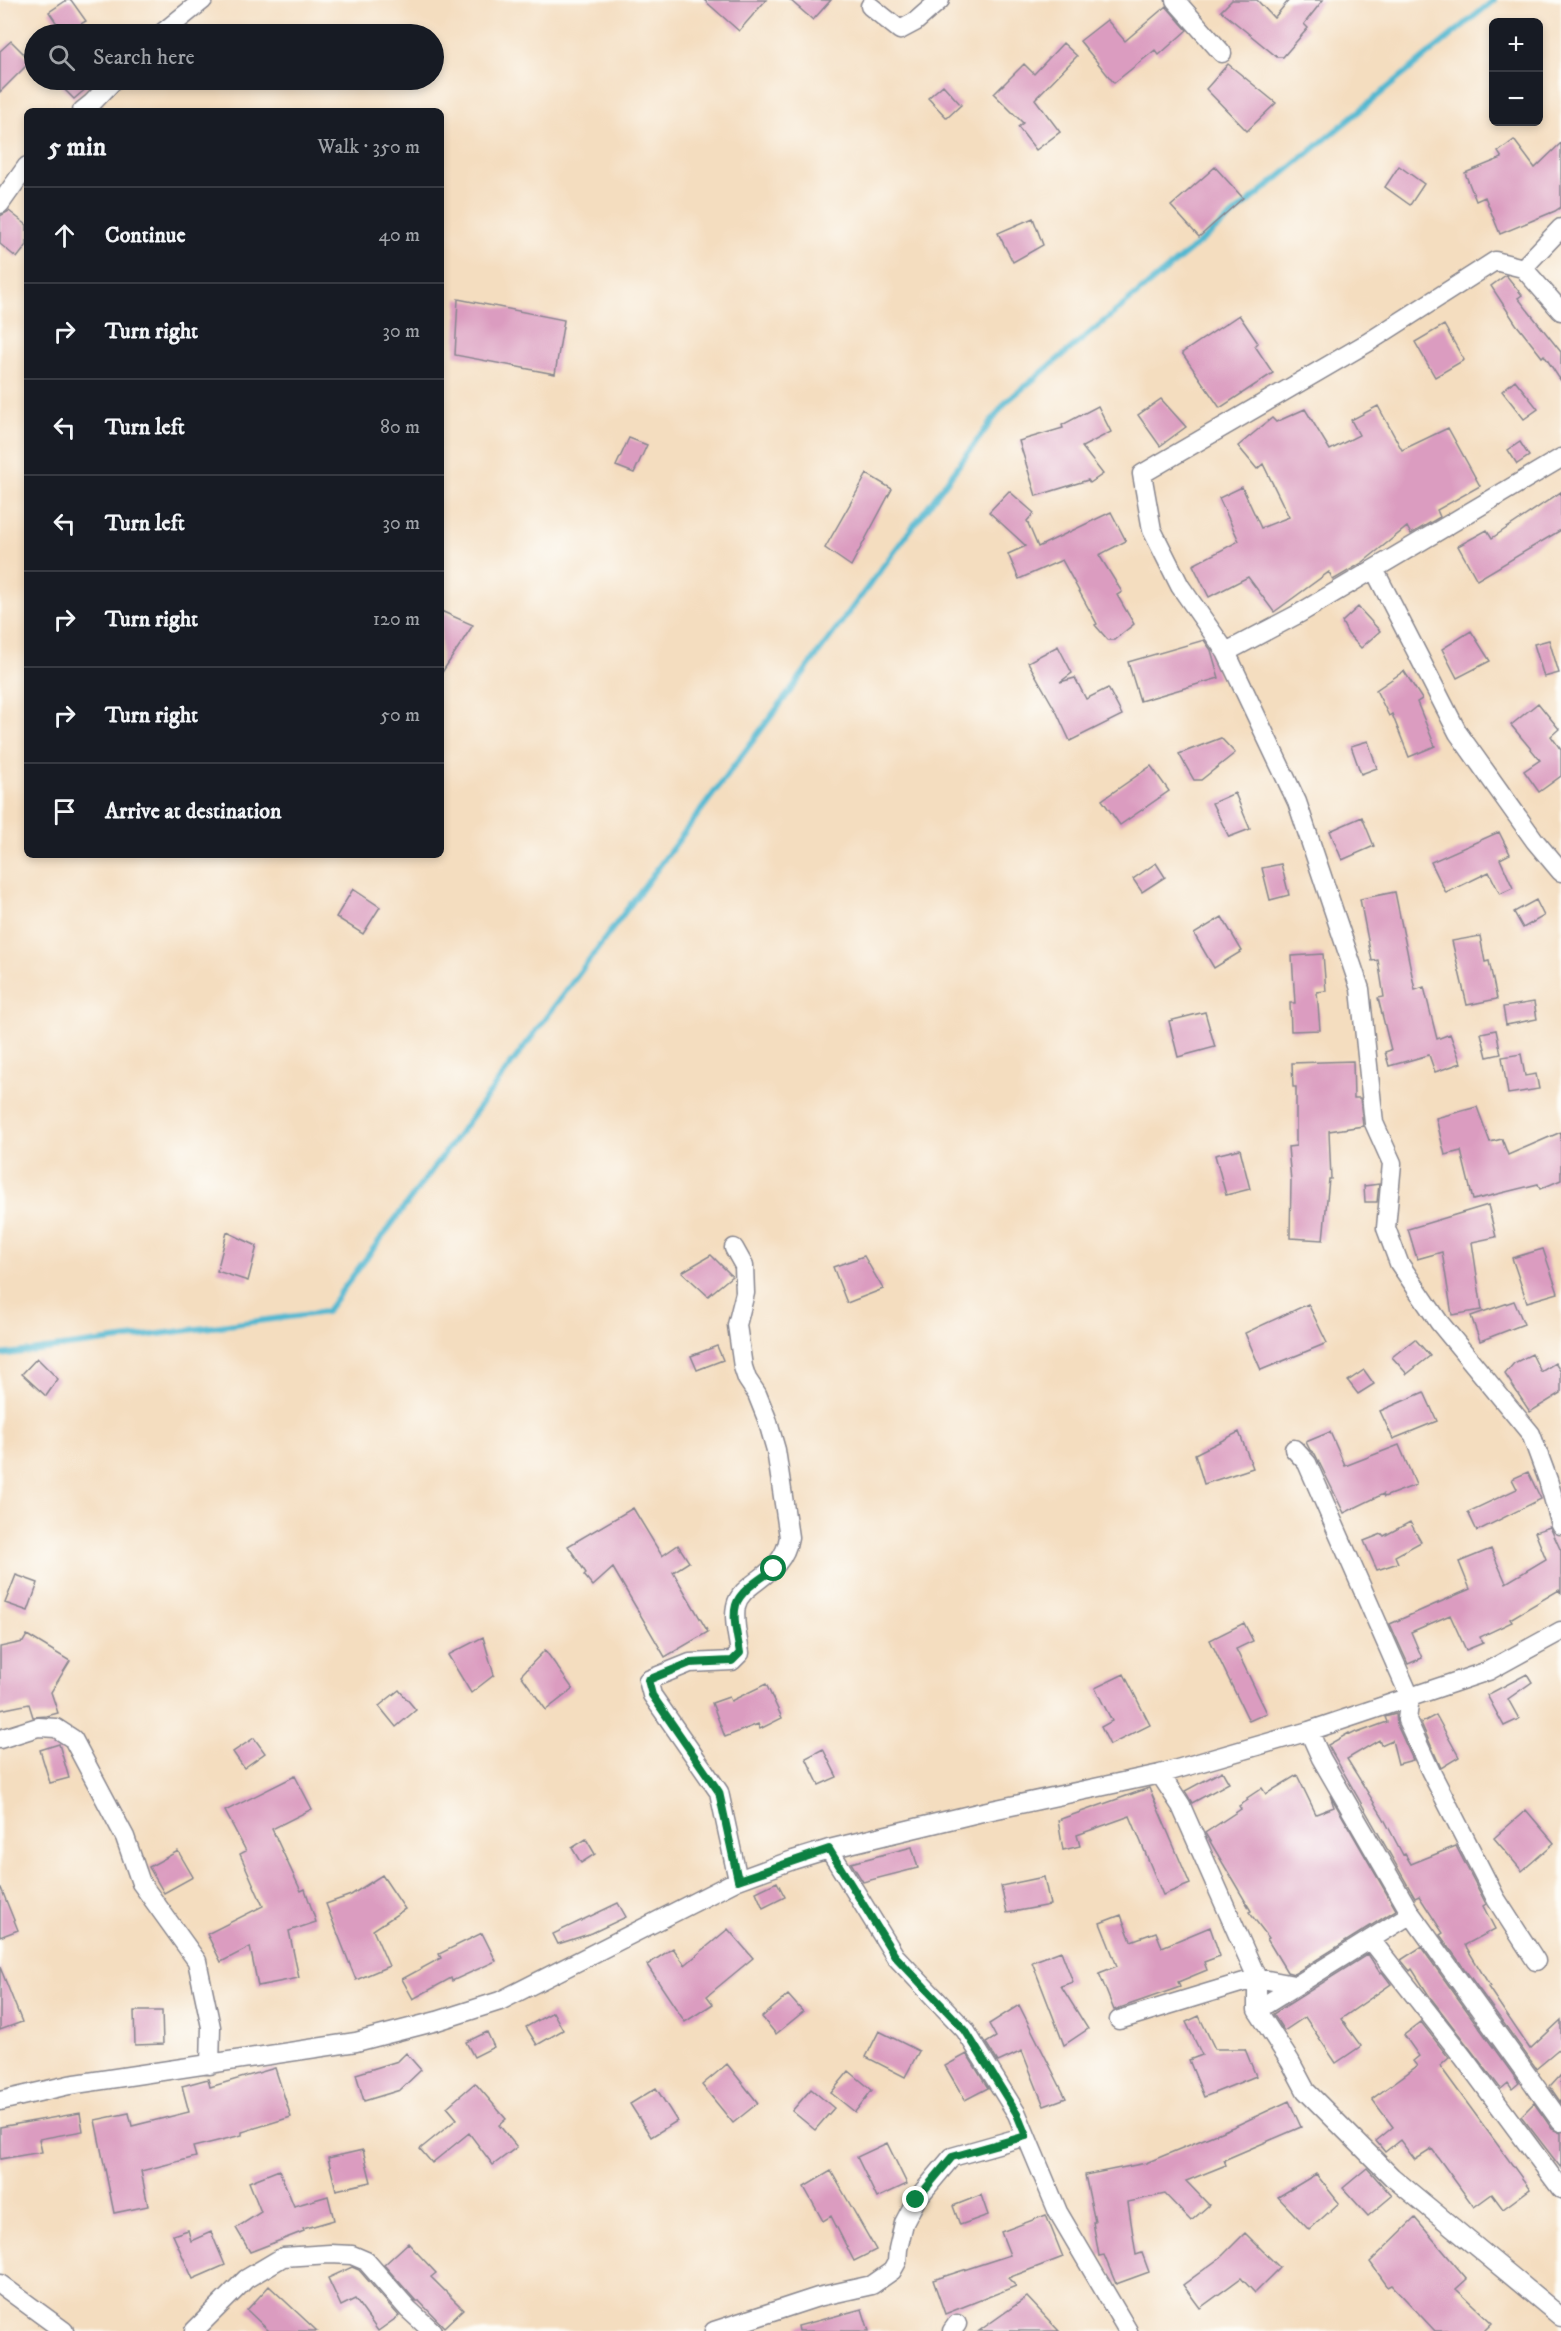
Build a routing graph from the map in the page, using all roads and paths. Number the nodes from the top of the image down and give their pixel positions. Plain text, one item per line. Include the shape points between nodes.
1 (203, 0) edge
2 (940, 0) edge
3 (1175, 0) edge
4 (870, 6) dead end
5 (173, 24) edge
6 (1222, 53) dead end
7 (105, 90) edge
8 (86, 108) edge
9 (24, 170) edge
10 (0, 204) edge
11 (1561, 228) edge
12 (1523, 268) junction
13 (1561, 311) edge
14 (1561, 458) edge
15 (1374, 568) junction
16 (1226, 652) junction
17 (1561, 872) edge
18 (734, 1248) dead end
19 (1294, 1449) dead end
20 (1561, 1526) edge
21 (1561, 1631) edge
22 (1410, 1697) junction
23 (1310, 1731) junction
24 (0, 1739) edge
25 (1160, 1774) junction
26 (829, 1849) junction
27 (738, 1880) junction
28 (1411, 1914) junction
29 (1371, 1940) junction
30 (1536, 1961) dead end
31 (1257, 1978) junction
32 (1294, 1985) junction
33 (1257, 2010) junction
34 (1119, 2020) dead end
35 (210, 2065) junction
36 (0, 2101) edge
37 (1561, 2122) edge
38 (1026, 2136) junction
39 (1561, 2189) edge
40 (0, 2284) edge
41 (1561, 2316) edge
42 (64, 2331) edge
43 (194, 2331) edge
44 (432, 2331) edge
45 (714, 2331) edge
46 (1128, 2331) edge

1 - 5 street
2 - 4 street via 900,30
3 - 6 street
7 - 8 street
9 - 10 street
11 - 12 street
12 - 13 street
12 - 16 street via 1495,261 1367,343 1142,474 1152,530 1180,586
14 - 15 street
15 - 16 street
15 - 17 street via 1458,733
16 - 20 street via 1297,802 1360,989 1374,1123 1392,1164 1386,1228 1399,1263 1439,1322 1531,1434
18 - 27 street via 744,1266 745,1293 737,1325 743,1367 767,1419 776,1450 789,1537 787,1551 774,1569 748,1588 736,1604 740,1653 732,1661 690,1663 648,1680 652,1695 719,1792
19 - 22 street via 1307,1463
21 - 22 street via 1488,1671
22 - 23 street
22 - 30 street via 1407,1720 1431,1772 1496,1899
23 - 25 street
23 - 28 street via 1321,1758
24 - 35 street via 38,1727 56,1728 74,1739 125,1837 141,1883 198,1961 211,2027
25 - 26 street
25 - 31 street via 1181,1806
26 - 27 street
26 - 38 street via 895,1956 965,2030 1017,2114
27 - 35 street via 500,2001 356,2042
28 - 29 street
28 - 37 street
29 - 32 street
29 - 39 street
31 - 32 street
31 - 33 street
31 - 34 street
32 - 33 street
33 - 41 street via 1306,2091 1392,2177
35 - 36 street via 69,2085
38 - 45 street via 952,2157 916,2200 904,2223 892,2271 872,2285 818,2297
38 - 46 street via 1058,2212
40 - 42 street
43 - 44 street via 246,2279 284,2257 330,2254 352,2255 366,2261

